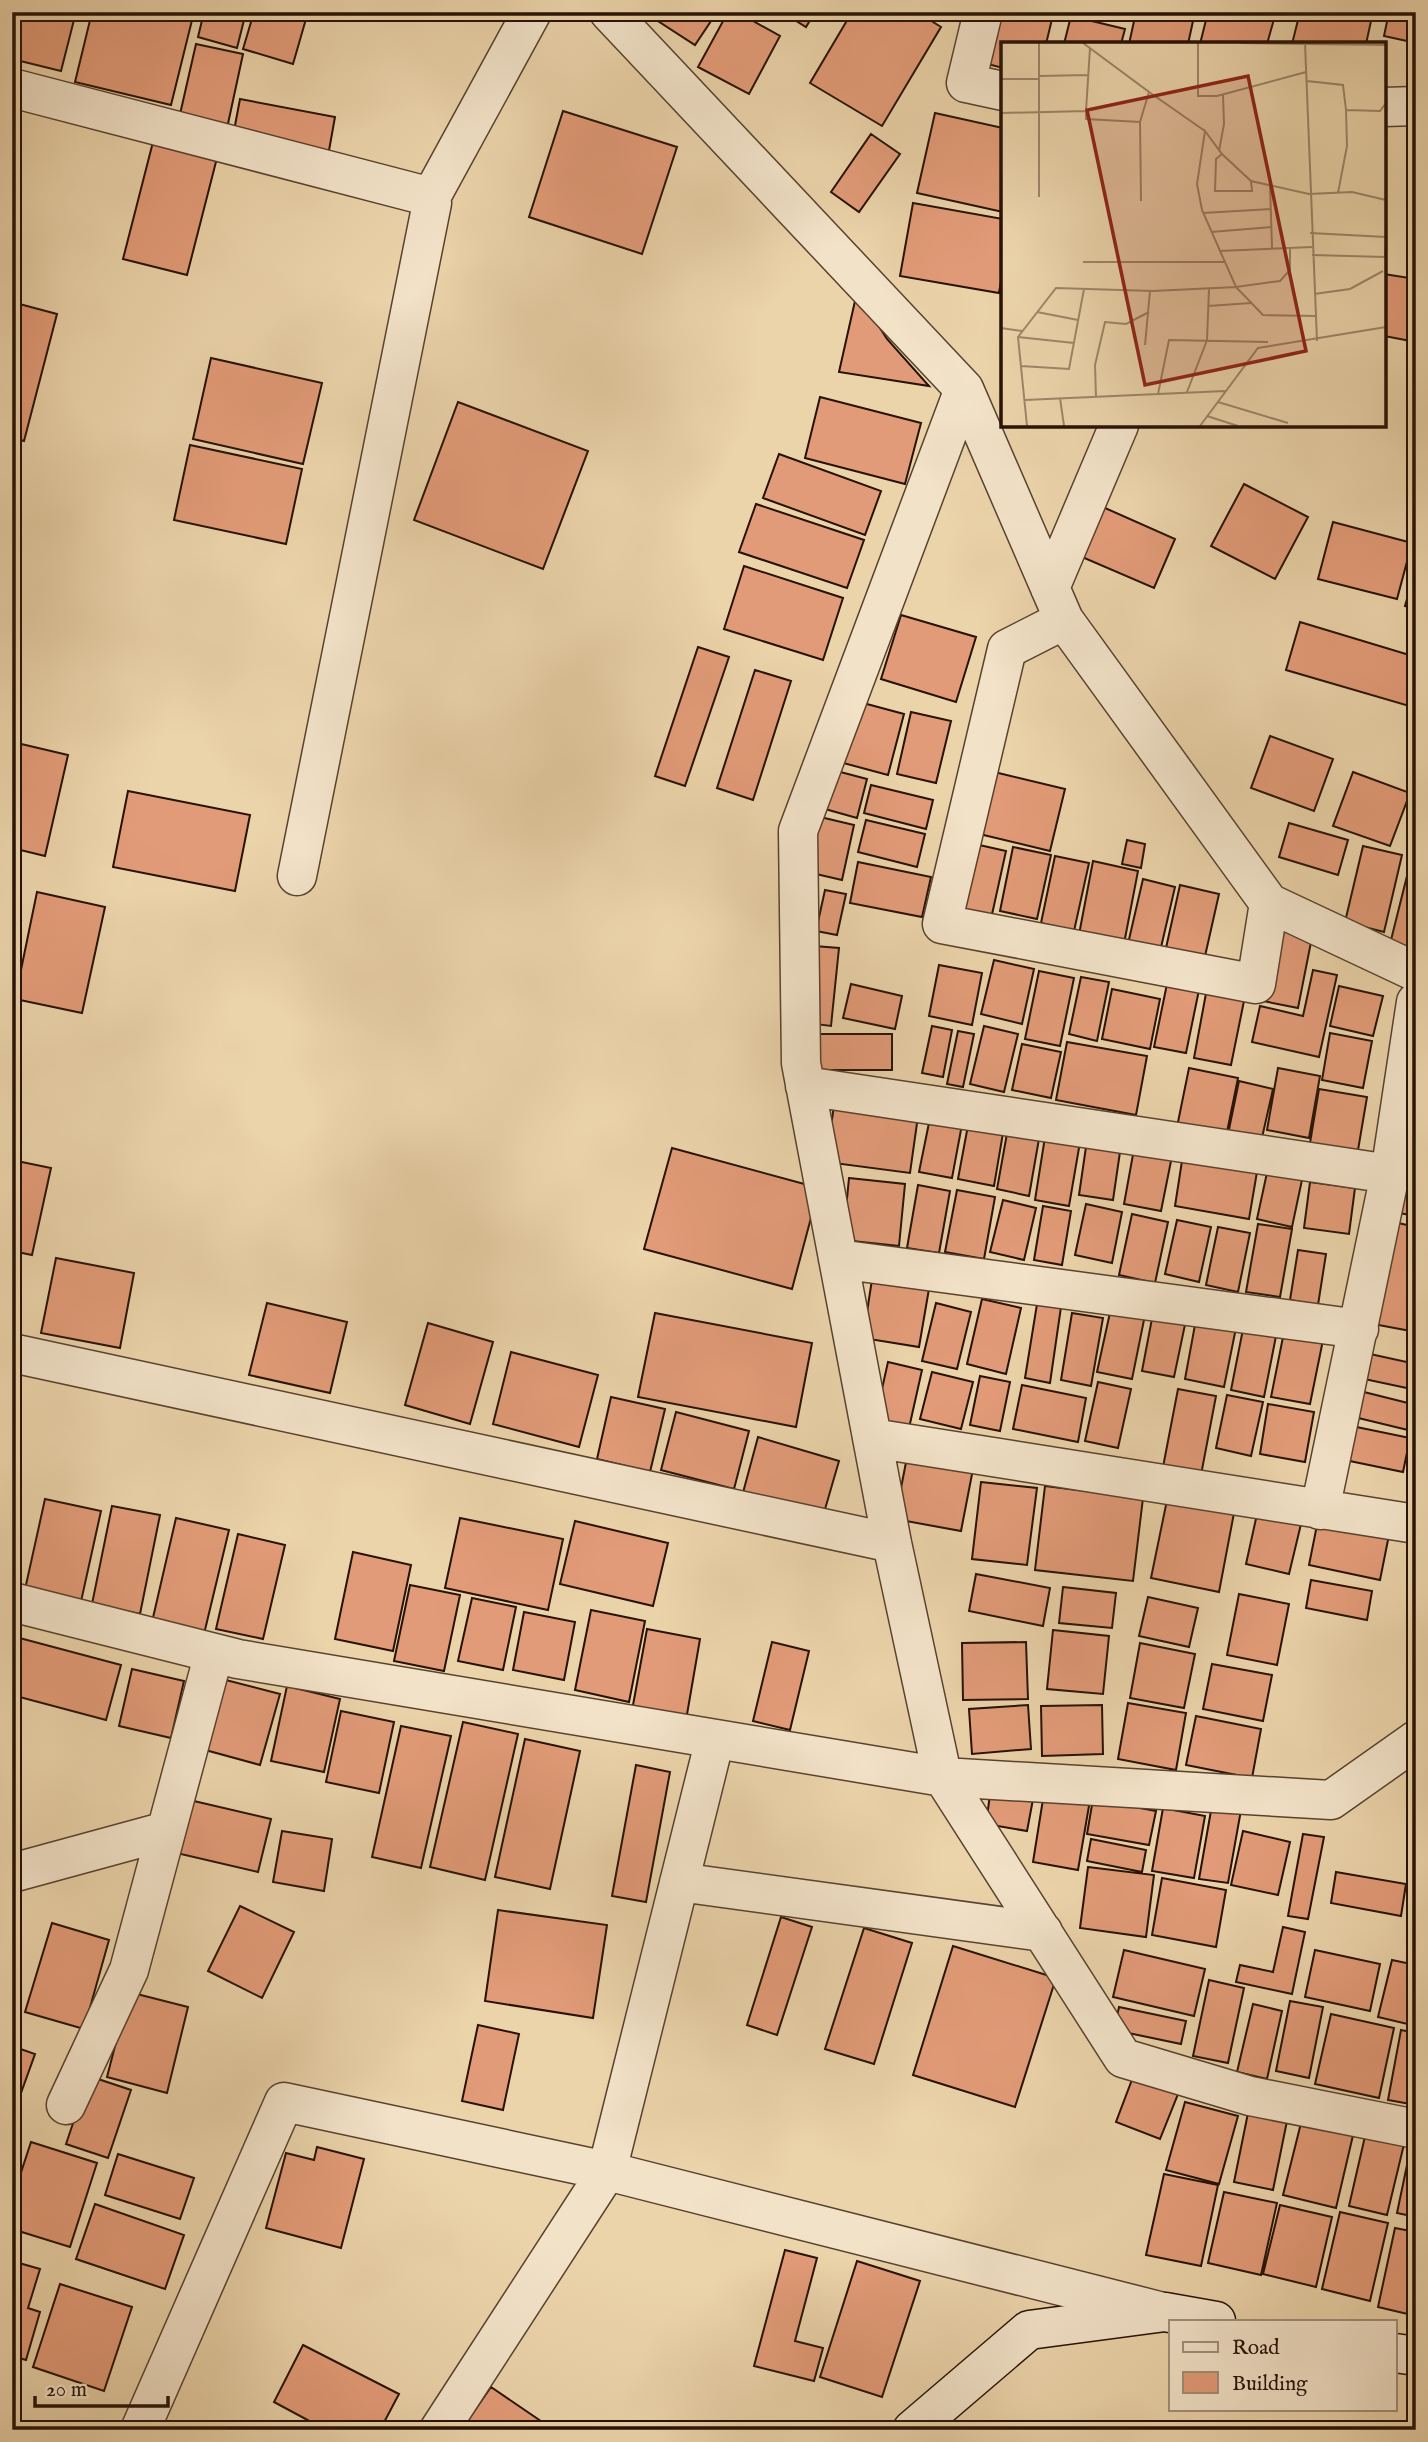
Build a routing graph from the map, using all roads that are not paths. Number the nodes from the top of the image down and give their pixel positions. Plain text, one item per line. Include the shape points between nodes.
1 (532, 12) edge
2 (609, 12) edge
3 (983, 12) edge
4 (12, 88) edge
5 (1001, 91) edge
6 (1416, 106) edge
7 (1386, 107) edge
8 (431, 197) junction
9 (964, 389) junction
10 (1118, 427) edge
11 (1057, 604) junction
12 (297, 876) dead end
13 (1269, 903) junction
14 (1416, 972) edge
15 (1416, 1002) edge
16 (805, 1086) junction
17 (1390, 1174) junction
18 (838, 1259) junction
19 (1359, 1329) junction
20 (12, 1353) edge
21 (872, 1438) junction
22 (1320, 1510) junction
23 (1416, 1524) edge
24 (892, 1543) junction
25 (12, 1602) edge
26 (214, 1653) junction
27 (715, 1739) junction
28 (1416, 1740) edge
29 (943, 1777) junction
30 (166, 1831) junction
31 (12, 1873) edge
32 (679, 1882) junction
33 (1043, 1933) junction
34 (66, 2105) dead end
35 (1416, 2129) edge
36 (607, 2171) junction
37 (1165, 2312) junction
38 (1210, 2320) edge
39 (1396, 2353) edge
40 (1416, 2356) edge
41 (140, 2430) edge
42 (439, 2430) edge
43 (912, 2430) edge

1 - 8 street
2 - 9 street
3 - 5 street via 967,83
4 - 8 street
6 - 7 street
8 - 12 street
9 - 11 street
9 - 16 street via 798,831
10 - 11 street
11 - 13 street
11 - 13 street via 1007,649 942,924 1256,985
13 - 14 street
15 - 17 street
16 - 17 street
16 - 18 street
17 - 19 street
18 - 19 street
18 - 21 street
19 - 22 street
20 - 24 street
21 - 22 street
21 - 24 street
22 - 23 street
24 - 29 street
25 - 26 street
26 - 27 street
26 - 30 street
27 - 29 street
27 - 32 street
28 - 29 street via 1331,1800
29 - 33 street
30 - 31 street
30 - 34 street via 129,1970
32 - 33 street
32 - 36 street
33 - 35 street via 1123,2058 1250,2096
36 - 37 street
36 - 41 street via 284,2102
36 - 42 street
37 - 38 street
37 - 43 street via 1028,2330
39 - 40 street

